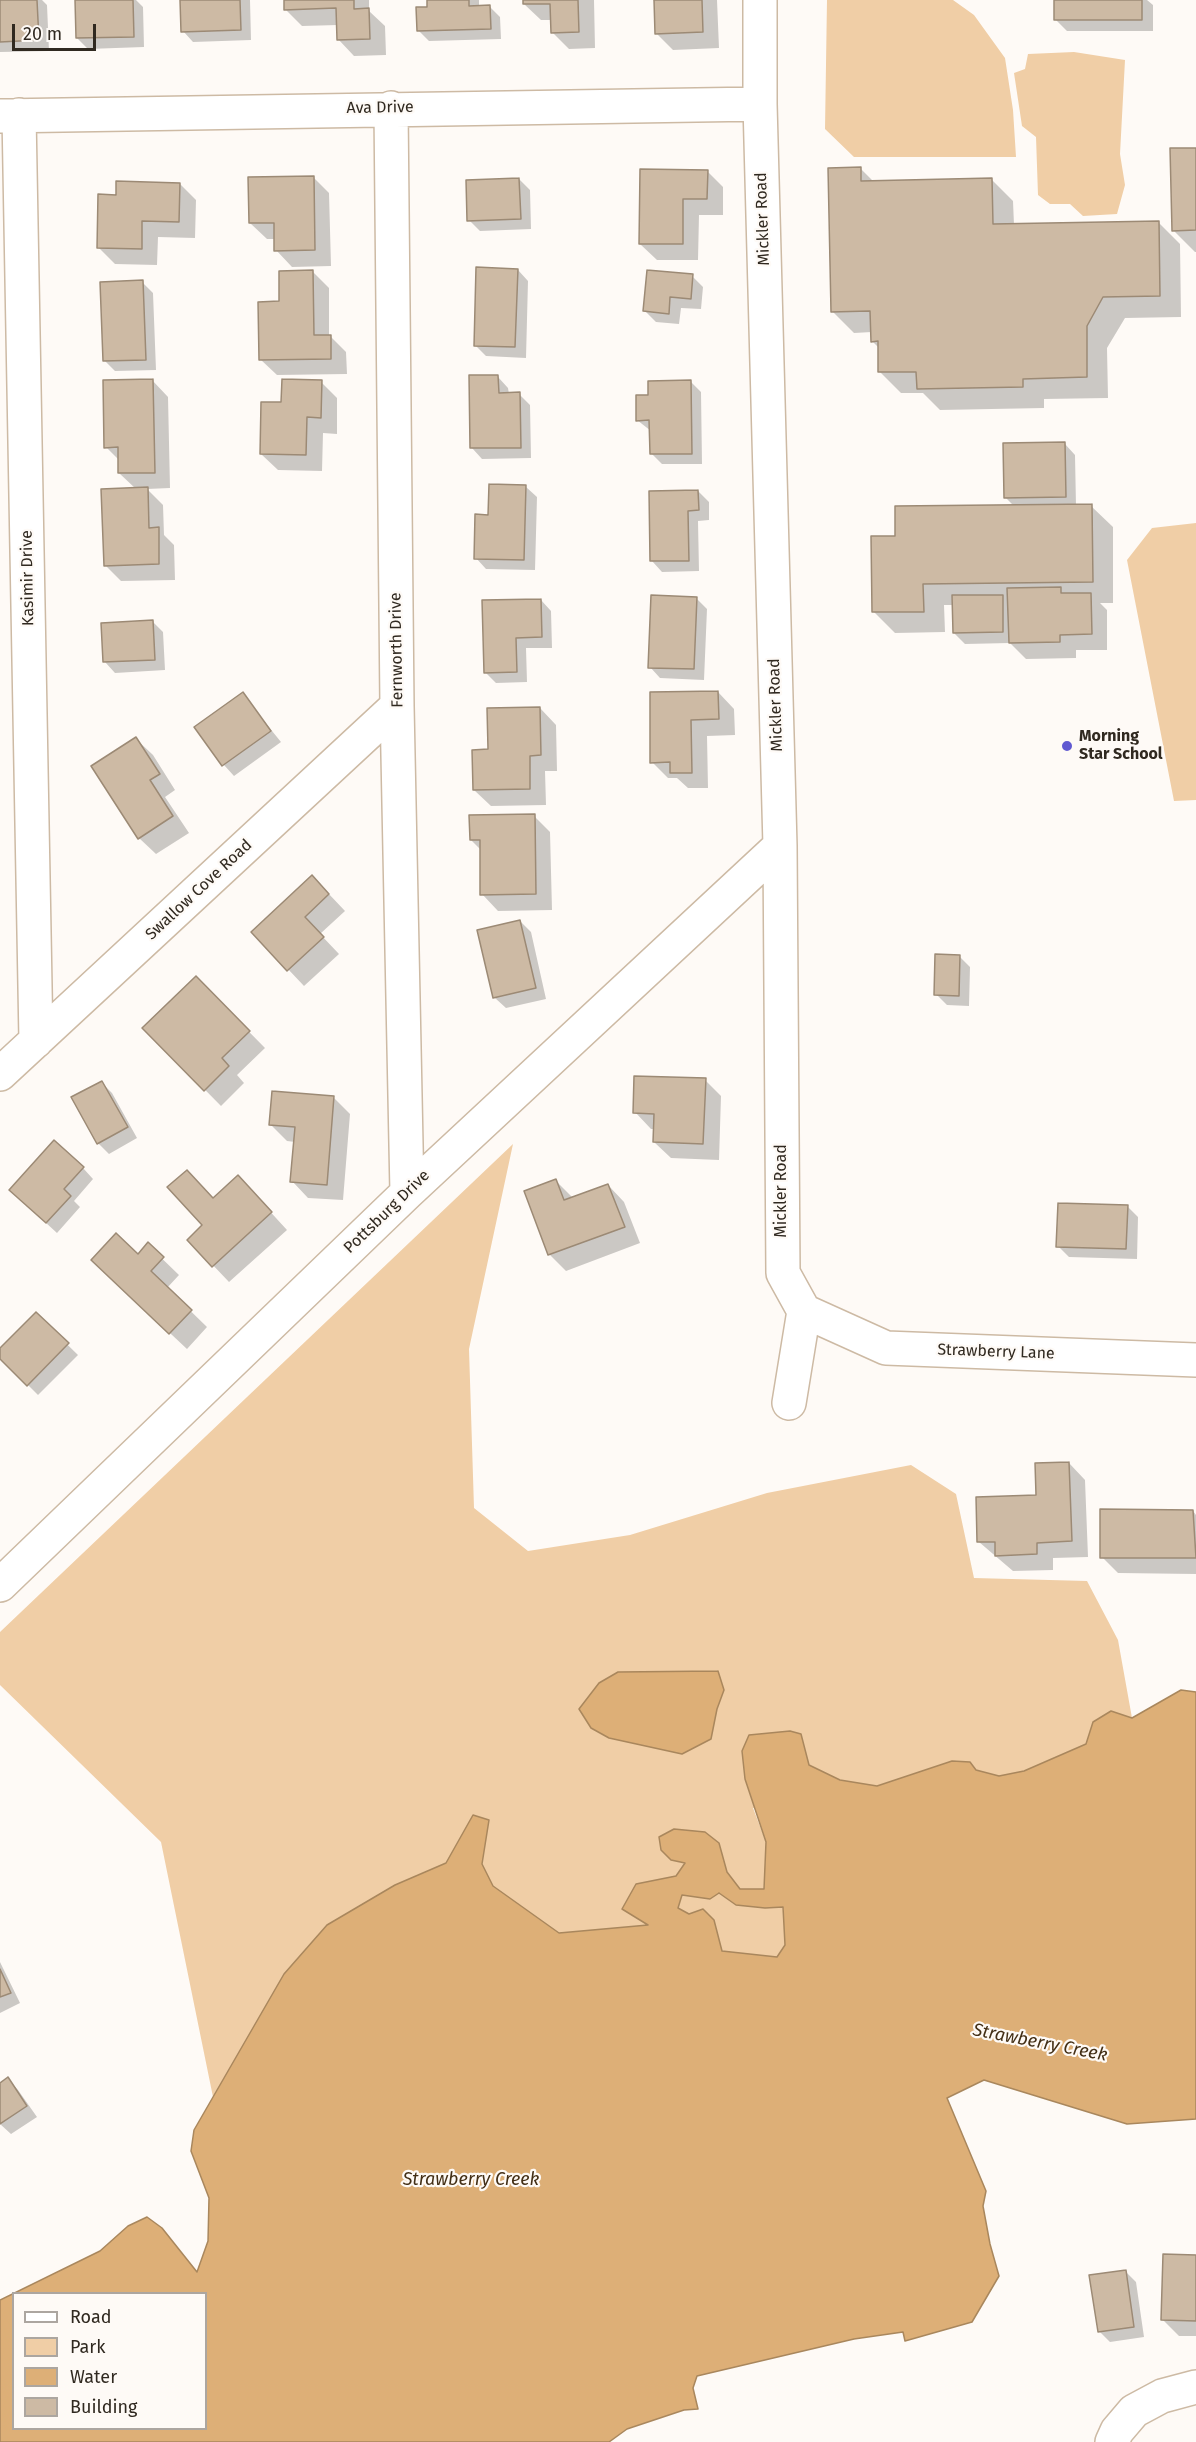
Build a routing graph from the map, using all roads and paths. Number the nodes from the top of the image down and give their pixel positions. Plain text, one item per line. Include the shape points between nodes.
1 (760, 0) edge
2 (760, 104) junction
3 (391, 108) junction
4 (9, 116) edge
5 (397, 706) junction
6 (780, 846) junction
7 (36, 1041) junction
8 (0, 1074) edge
9 (407, 1193) junction
10 (804, 1311) junction
11 (1196, 1360) edge
12 (789, 1403) dead end
13 (0, 1585) edge
14 (1196, 2387) edge
15 (1112, 2442) edge

1 - 2 street, Mickler Road
2 - 3 street, Ava Drive
2 - 6 street, Mickler Road
3 - 4 street, Ava Drive
3 - 5 street, Fernworth Drive
4 - 7 street, Kasimir Drive
5 - 7 street, Swallow Cove Road
5 - 9 street, Fernworth Drive
6 - 9 street, Pottsburg Drive
6 - 10 street, Mickler Road via 783,1273
7 - 8 street, Swallow Cove Road
9 - 13 street, Pottsburg Drive
10 - 11 street, Strawberry Lane via 886,1348
10 - 12 street
14 - 15 street via 1162,2396 1134,2411

